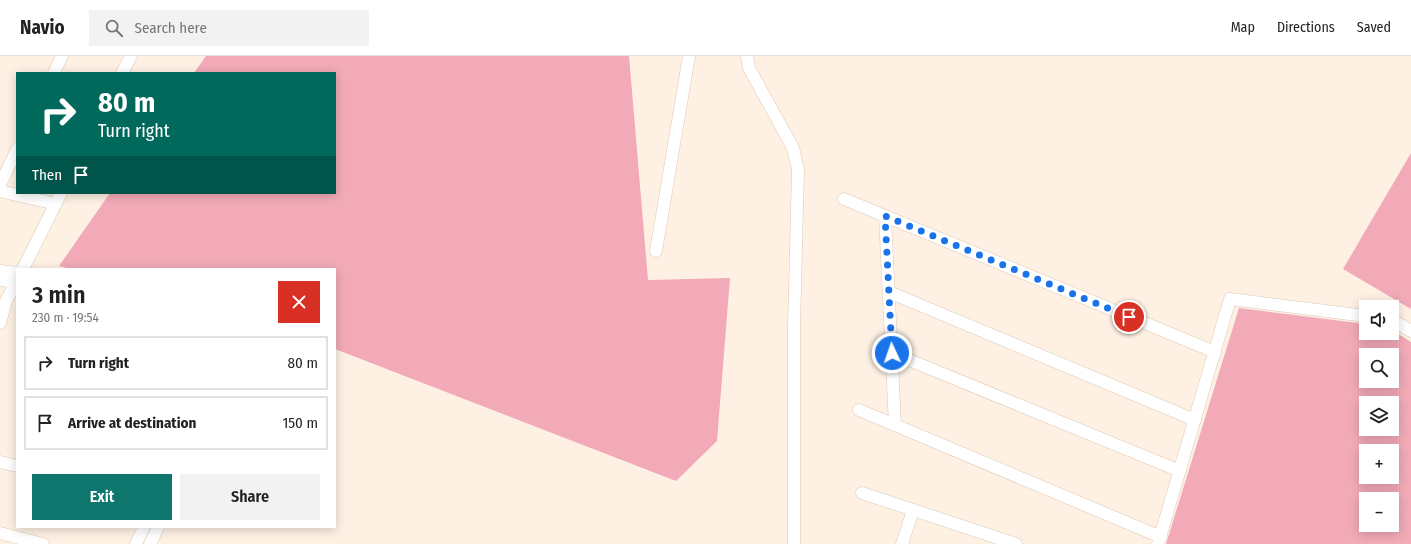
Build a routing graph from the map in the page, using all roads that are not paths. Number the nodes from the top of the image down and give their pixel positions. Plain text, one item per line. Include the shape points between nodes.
1 (62, 56) edge
2 (131, 56) edge
3 (688, 56) edge
4 (747, 56) edge
5 (54, 72) edge
6 (123, 72) edge
7 (16, 152) edge
8 (0, 185) edge
9 (0, 191) edge
10 (16, 193) edge
11 (25, 194) edge
12 (59, 198) edge
13 (844, 199) dead end
14 (885, 216) junction
15 (656, 251) dead end
16 (24, 268) edge
17 (0, 271) edge
18 (16, 279) edge
19 (16, 279) edge
20 (0, 280) edge
21 (16, 281) edge
22 (889, 292) junction
23 (1359, 315) edge
24 (0, 323) edge
25 (1399, 324) edge
26 (1411, 331) edge
27 (1215, 352) junction
28 (892, 353) junction
29 (859, 410) dead end
30 (1195, 420) junction
31 (895, 425) junction
32 (0, 462) edge
33 (16, 466) edge
34 (1180, 471) junction
35 (862, 493) dead end
36 (913, 510) junction
37 (144, 528) edge
38 (158, 528) edge
39 (0, 533) edge
40 (1160, 540) edge
41 (43, 544) edge
42 (136, 544) edge
43 (150, 544) edge
44 (794, 544) edge
45 (902, 544) edge
46 (1016, 544) edge

1 - 5 street
2 - 6 street
3 - 15 street
4 - 44 street via 749,68 793,148 798,169 794,328
7 - 8 street
9 - 10 street
11 - 12 street
12 - 16 street
13 - 14 street
14 - 22 street
14 - 27 street
17 - 18 street
19 - 20 street
21 - 24 street via 6,301
22 - 28 street
22 - 30 street
23 - 27 street via 1230,299
25 - 26 street
27 - 30 street
28 - 31 street
28 - 34 street
29 - 31 street
30 - 34 street
31 - 40 street
32 - 33 street
34 - 40 street
35 - 36 street
36 - 45 street
36 - 46 street
37 - 42 street
38 - 43 street
39 - 41 street

